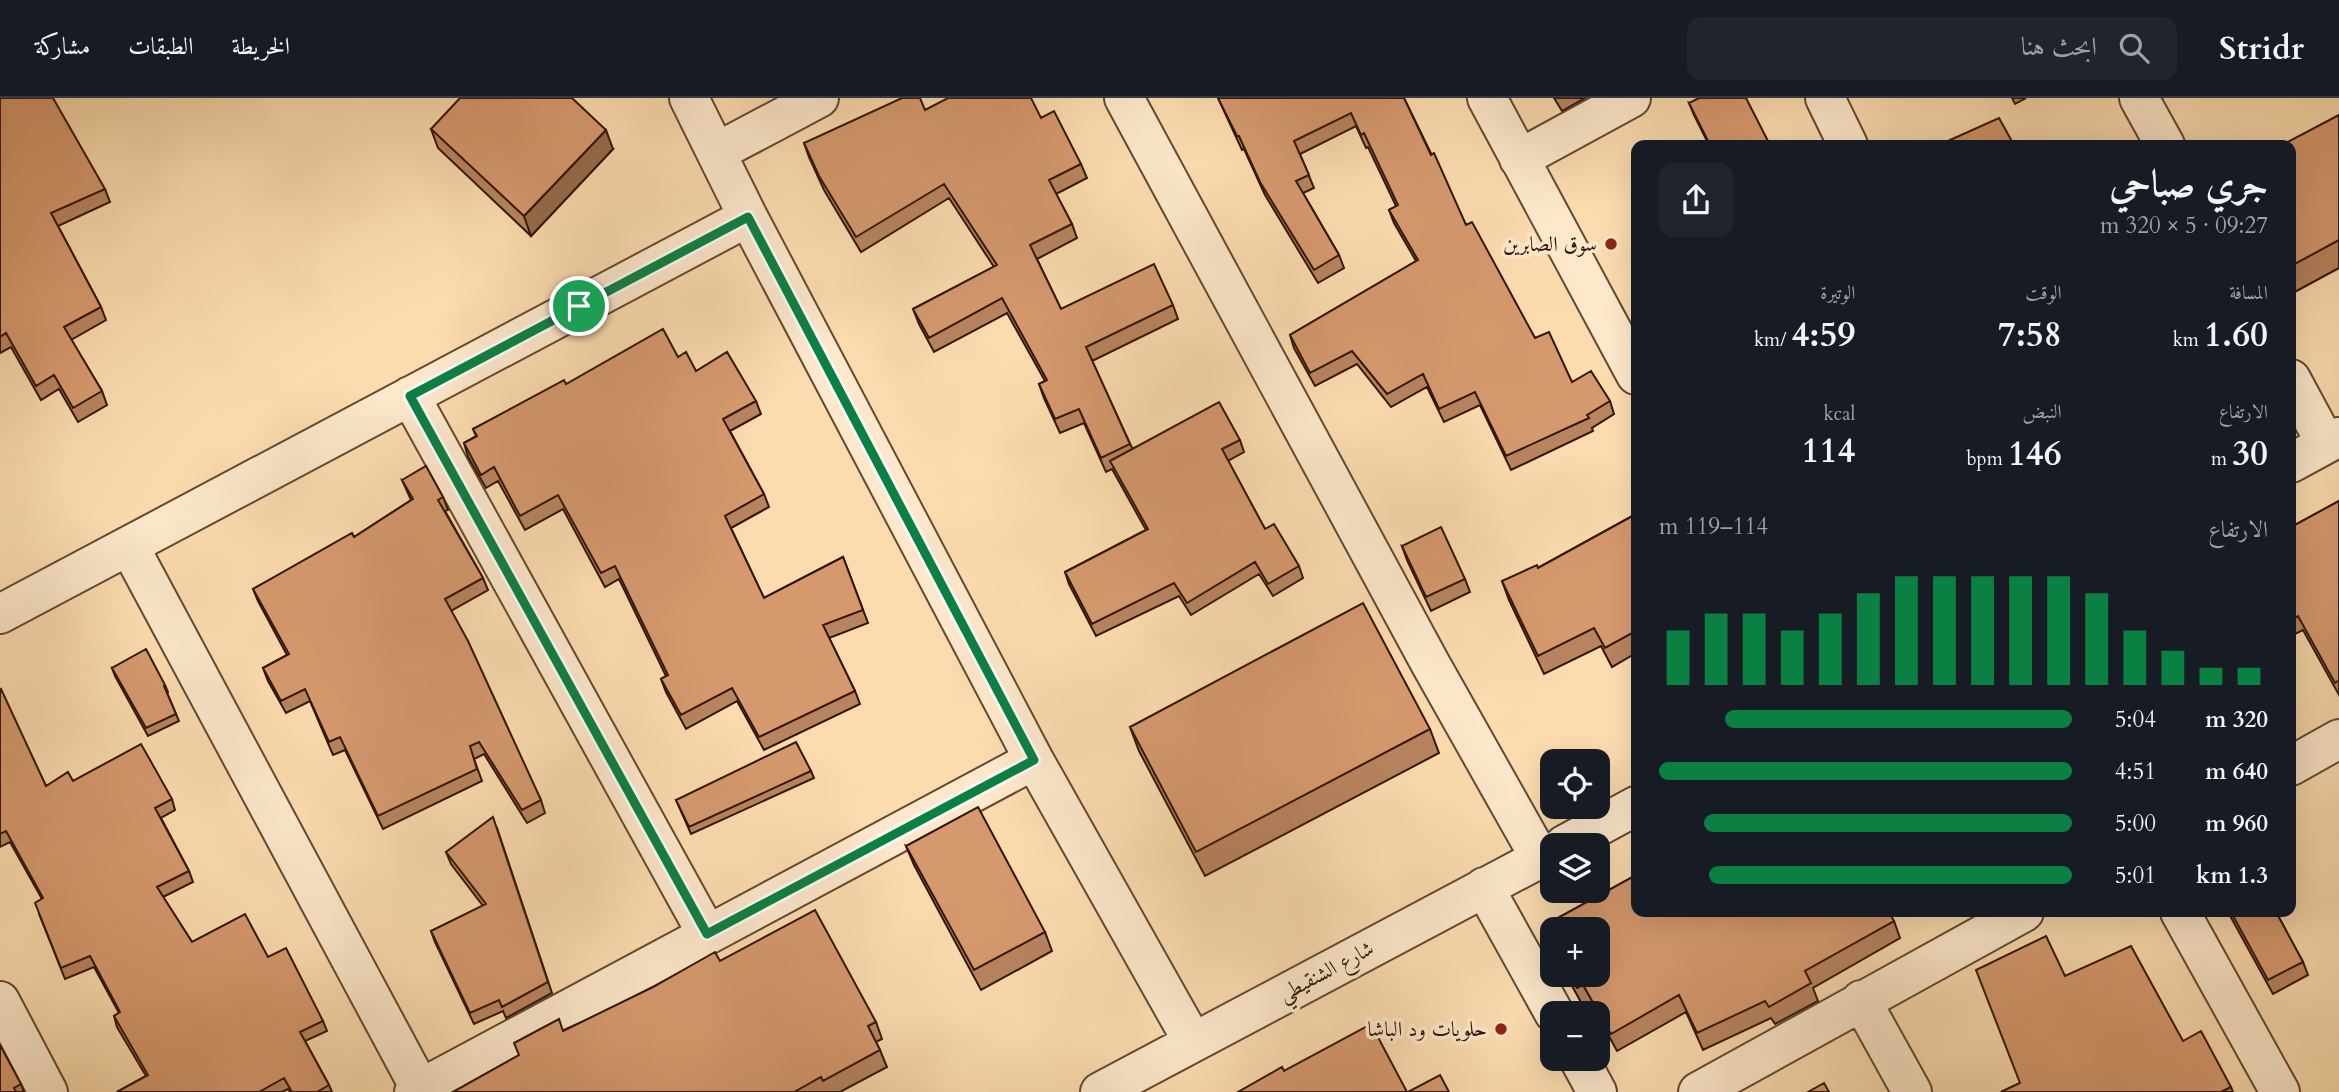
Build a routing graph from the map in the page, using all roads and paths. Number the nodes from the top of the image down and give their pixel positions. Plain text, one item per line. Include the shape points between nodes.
1 (689, 98) edge
2 (820, 98) edge
3 (1124, 98) edge
4 (1486, 98) edge
5 (1631, 98) edge
6 (1825, 98) edge
7 (2139, 98) edge
8 (1846, 140) edge
9 (2162, 140) edge
10 (717, 152) junction
11 (1519, 159) junction
12 (748, 217) junction
13 (1631, 366) edge
14 (2296, 386) edge
15 (410, 396) junction
16 (2333, 441) edge
17 (2296, 460) edge
18 (129, 546) junction
19 (0, 614) edge
20 (2339, 739) edge
21 (1034, 760) junction
22 (2296, 763) edge
23 (1631, 809) edge
24 (1540, 833) edge
25 (1587, 833) edge
26 (1540, 858) edge
27 (1484, 887) junction
28 (2015, 917) edge
29 (2183, 917) edge
30 (707, 934) junction
31 (1861, 1000) junction
32 (0, 1001) edge
33 (1547, 1001) edge
34 (1193, 1042) junction
35 (1586, 1071) edge
36 (419, 1091) edge
37 (48, 1092) edge
38 (1100, 1092) edge
39 (1597, 1092) edge
40 (1698, 1092) edge
41 (1912, 1092) edge
42 (2280, 1092) edge

1 - 10 street
2 - 10 street
3 - 24 street via 1430,663
4 - 11 street
5 - 11 street
6 - 8 street
7 - 9 street
10 - 12 street
11 - 13 street
12 - 15 street
12 - 21 street
14 - 16 street
15 - 18 street
15 - 30 street
16 - 17 street
18 - 19 street
18 - 36 street
20 - 22 street
21 - 30 street
21 - 34 street
23 - 25 street, شارع الشنقيطي
26 - 27 street, شارع الشنقيطي
27 - 33 street
27 - 34 street, شارع الشنقيطي
28 - 31 street
29 - 42 street
30 - 36 street
31 - 40 street
31 - 41 street
32 - 37 street
34 - 38 street, شارع الشنقيطي
35 - 39 street

